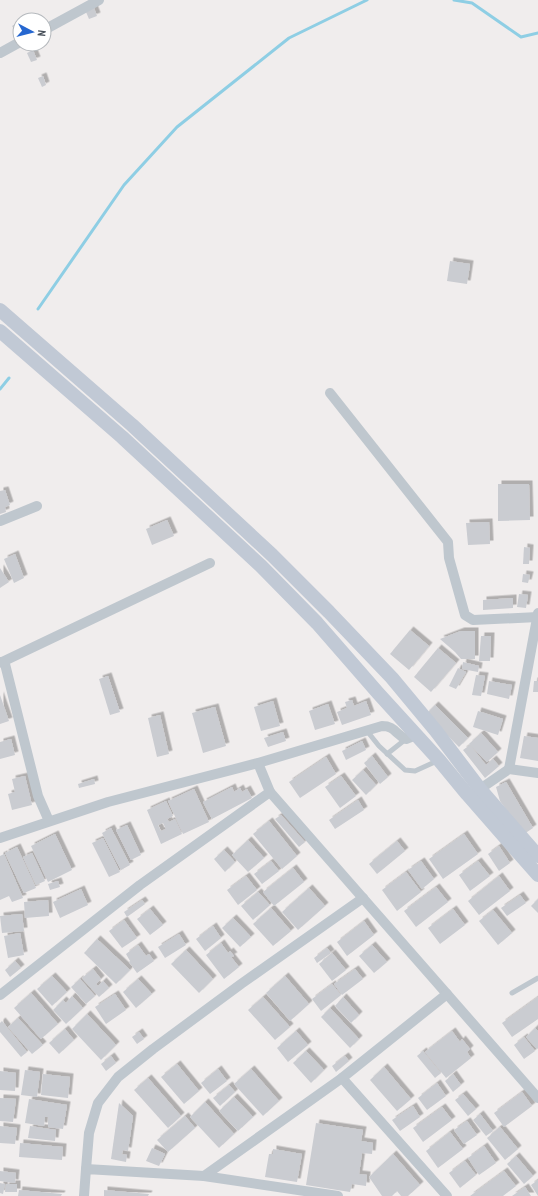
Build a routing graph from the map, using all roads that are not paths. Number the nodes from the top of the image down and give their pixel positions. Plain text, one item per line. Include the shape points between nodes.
1 (99, 0) edge
2 (52, 26) edge
3 (12, 46) edge
4 (0, 53) edge
5 (0, 310) edge
6 (0, 331) edge
7 (330, 394) dead end
8 (37, 506) dead end
9 (0, 521) edge
10 (210, 563) dead end
11 (538, 613) edge
12 (538, 617) edge
13 (1, 662) edge
14 (367, 731) junction
15 (411, 737) junction
16 (387, 754) junction
17 (439, 760) junction
18 (258, 763) junction
19 (509, 769) junction
20 (538, 773) edge
21 (480, 789) junction
22 (270, 792) junction
23 (48, 821) junction
24 (0, 838) edge
25 (538, 856) edge
26 (538, 876) edge
27 (363, 898) junction
28 (538, 978) edge
29 (512, 993) dead end
30 (447, 994) junction
31 (0, 995) edge
32 (342, 1078) junction
33 (538, 1098) edge
34 (86, 1169) junction
35 (204, 1176) junction
36 (84, 1196) edge
37 (338, 1196) edge
38 (446, 1196) edge

1 - 2 street
3 - 4 street
5 - 21 main road via 132,425 272,555 392,678
6 - 15 main road via 122,437 261,566 317,623
7 - 12 street via 448,542 449,558 465,615 473,620
8 - 9 street
10 - 13 street
11 - 12 street
12 - 19 street
13 - 23 street via 5,664 38,796
14 - 15 street via 390,726 400,736
14 - 16 lane
14 - 18 street
15 - 16 lane
15 - 17 main road
16 - 17 lane via 405,770 415,771
17 - 26 main road
18 - 22 street
18 - 23 street via 108,802
19 - 20 street
19 - 21 street
21 - 25 main road
22 - 27 street
22 - 31 street via 140,885
23 - 24 street
27 - 30 street
27 - 34 street via 222,998 118,1077 98,1103 89,1132
28 - 29 lane
30 - 32 street
30 - 33 street
32 - 35 street
32 - 38 street
34 - 35 street
34 - 36 street
35 - 37 street

